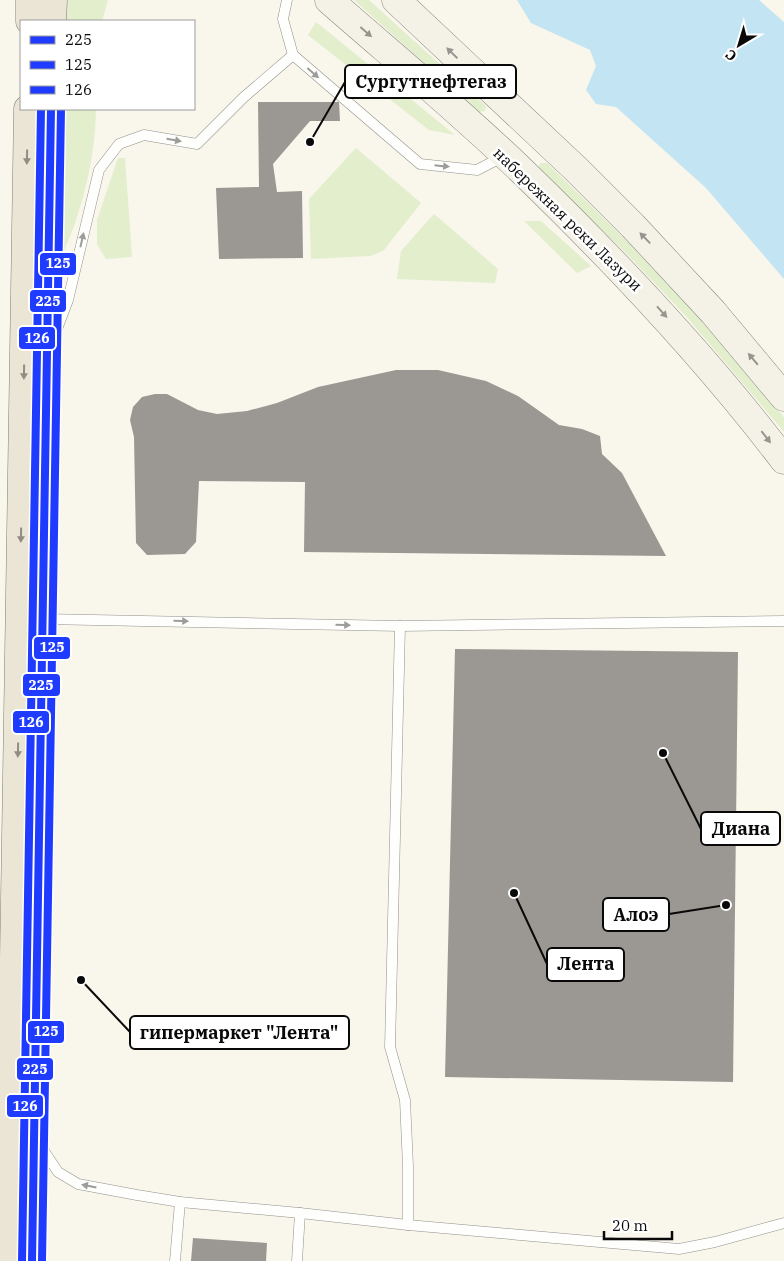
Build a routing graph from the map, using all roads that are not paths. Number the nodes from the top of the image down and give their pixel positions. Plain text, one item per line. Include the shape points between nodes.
1 (30, 0) edge
2 (53, 0) edge
3 (286, 0) edge
4 (330, 0) edge
5 (396, 0) edge
6 (30, 20) edge
7 (52, 20) edge
8 (293, 55) junction
9 (499, 98) junction
10 (28, 110) edge
11 (51, 110) edge
12 (474, 127) junction
13 (548, 144) junction
14 (513, 163) junction
15 (47, 353) junction
16 (784, 397) edge
17 (784, 460) edge
18 (43, 619) junction
19 (784, 621) edge
20 (400, 626) junction
21 (34, 1136) junction
22 (180, 1202) junction
23 (300, 1212) junction
24 (784, 1223) edge
25 (408, 1225) junction
26 (9, 1261) edge
27 (32, 1261) edge
28 (176, 1261) edge
29 (297, 1261) edge

1 - 6 main road
2 - 7 main road
3 - 8 lane via 282,19
4 -> 12 main road, набережная реки Лазури
9 -> 5 main road
8 -> 14 lane via 420,164 477,170
15 -> 8 lane via 68,300 99,170 119,144 144,135 197,144 244,97
9 - 12 main road via 501,109 497,119 489,126
9 - 13 main road
10 -> 26 main road
11 - 15 main road
12 - 14 main road, набережная реки Лазури
13 - 14 main road via 533,143 525,148 519,161
16 -> 13 main road via 660,254
14 -> 17 main road, набережная реки Лазури via 618,266 680,333
15 - 18 main road
18 -> 20 lane
18 - 21 main road
19 - 20 lane
20 - 25 lane via 390,1047 405,1100
22 -> 21 lane via 78,1184 58,1172
21 - 27 main road
22 - 23 lane
22 - 28 lane
23 - 25 lane
23 - 29 lane
24 - 25 lane via 679,1249

